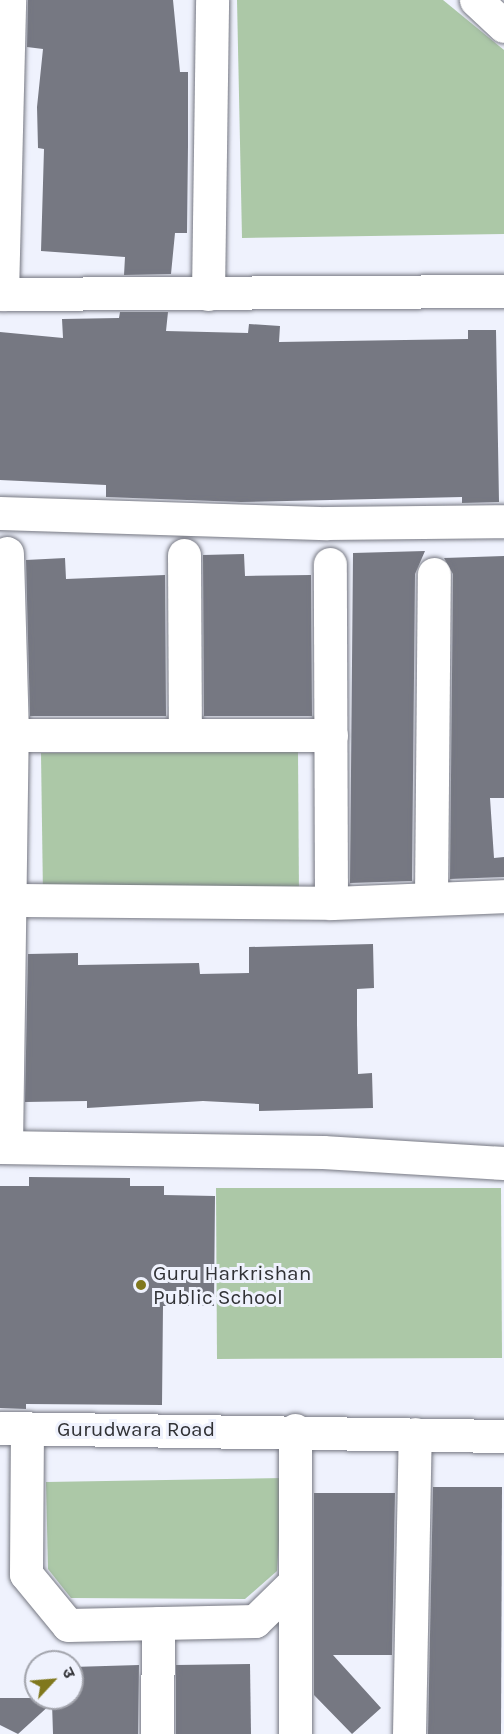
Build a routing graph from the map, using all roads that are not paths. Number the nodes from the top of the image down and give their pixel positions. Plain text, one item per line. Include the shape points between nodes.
1 (9, 0) edge
2 (212, 0) edge
3 (476, 0) edge
4 (504, 27) edge
5 (504, 291) edge
6 (1, 294) edge
7 (208, 294) junction
8 (0, 513) edge
9 (504, 521) edge
10 (8, 554) dead end
11 (184, 555) dead end
12 (330, 564) dead end
13 (434, 574) dead end
14 (6, 735) edge
15 (185, 735) junction
16 (331, 735) junction
17 (504, 896) edge
18 (431, 898) junction
19 (9, 900) junction
20 (331, 903) junction
21 (3, 1146) edge
22 (504, 1163) edge
23 (13, 1428) edge
24 (284, 1430) junction
25 (415, 1434) junction
26 (504, 1436) edge
27 (295, 1582) junction
28 (158, 1623) junction
29 (157, 1734) edge
30 (295, 1734) edge
31 (409, 1734) edge

1 - 6 street
2 - 7 street
3 - 4 street
5 - 7 street
6 - 7 street
8 - 9 street via 327,523
10 - 14 street
11 - 15 street
12 - 16 street
13 - 18 street
14 - 15 street
14 - 19 street
15 - 16 street
16 - 20 street
17 - 18 street
18 - 20 street
19 - 20 street
19 - 21 street
21 - 22 street via 323,1152
23 - 24 street, Gurudwara Road
23 - 28 street via 26,1574 68,1625
24 - 25 street, Gurudwara Road
24 - 27 street
25 - 26 street, Gurudwara Road
25 - 31 street
27 - 28 street via 255,1621
27 - 30 street
28 - 29 street

